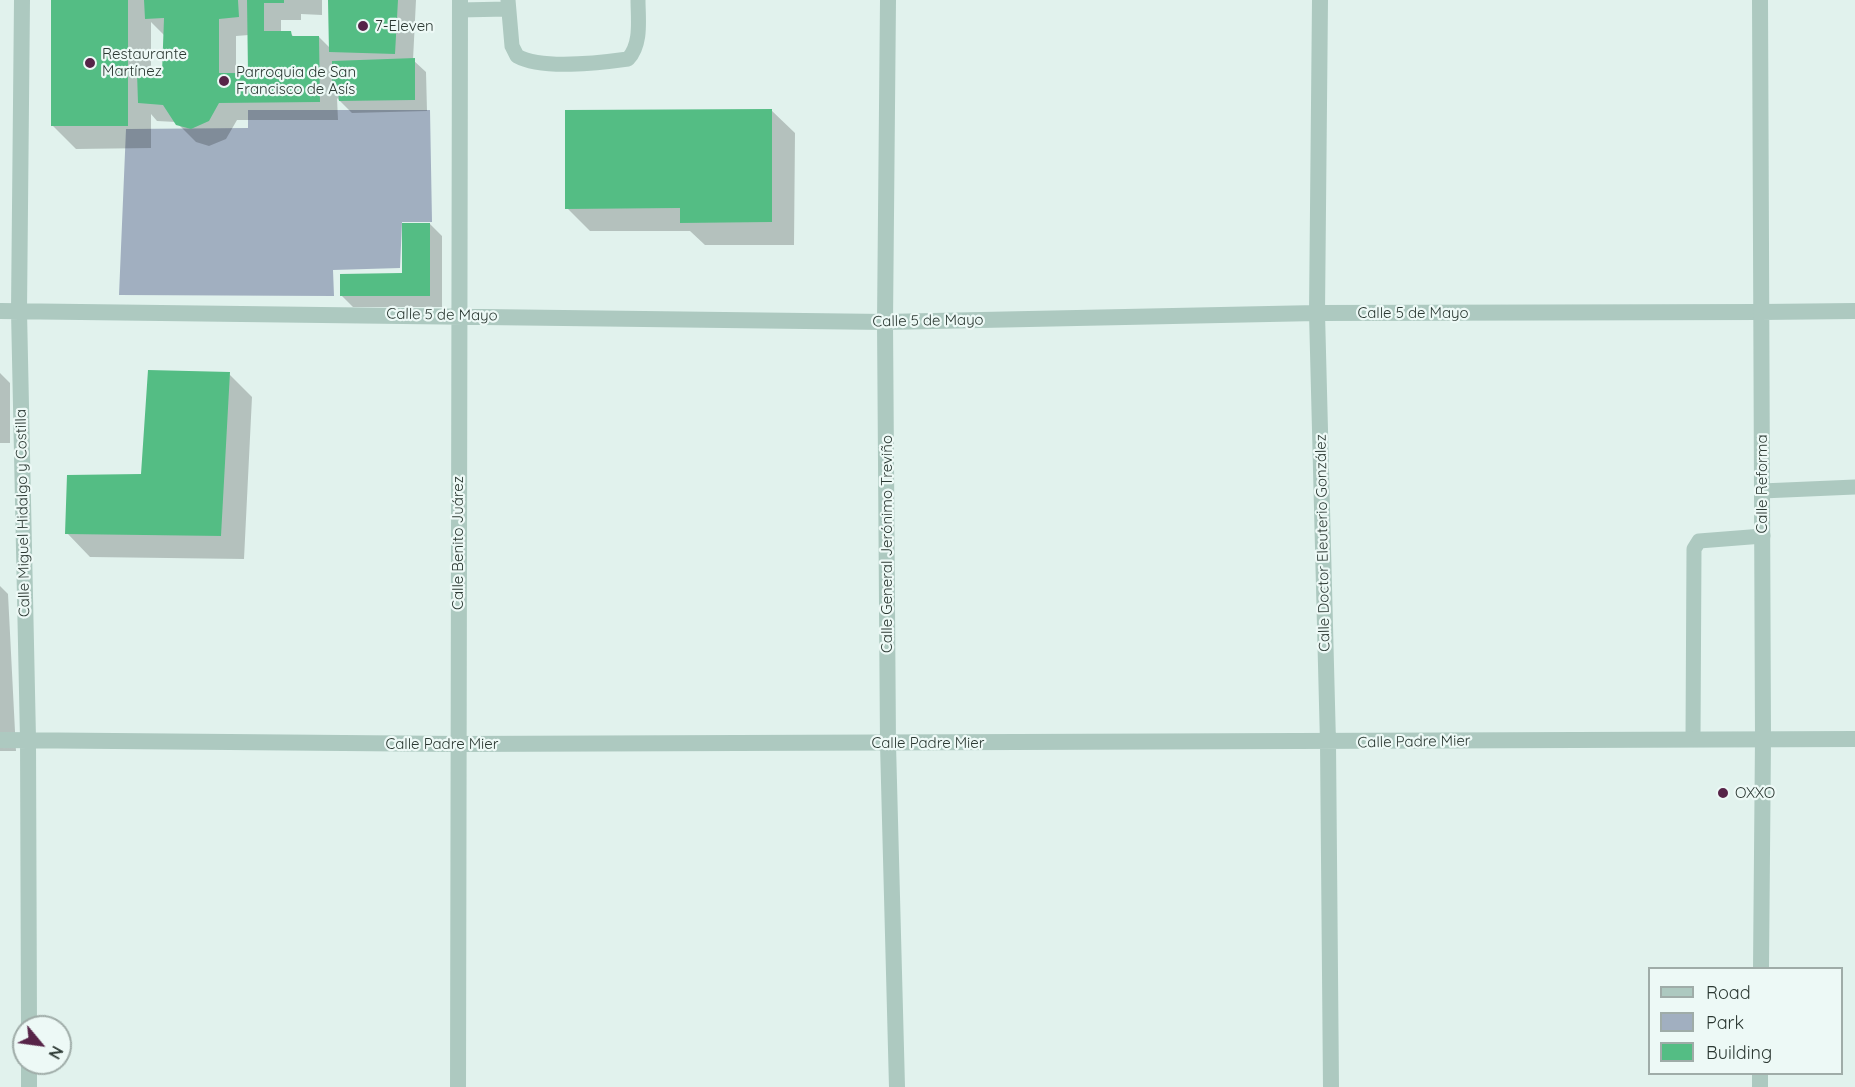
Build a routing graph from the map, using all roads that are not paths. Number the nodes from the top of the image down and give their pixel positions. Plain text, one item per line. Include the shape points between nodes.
1 (22, 0) edge
2 (638, 0) edge
3 (888, 0) edge
4 (1320, 0) edge
5 (1760, 0) edge
6 (460, 5) edge
7 (508, 5) edge
8 (0, 311) edge
9 (19, 311) junction
10 (1855, 311) edge
11 (1761, 312) junction
12 (1317, 313) junction
13 (458, 315) junction
14 (885, 322) junction
15 (1855, 488) edge
16 (1762, 490) junction
17 (1763, 536) junction
18 (1693, 738) junction
19 (1763, 738) junction
20 (1855, 739) edge
21 (0, 740) edge
22 (28, 740) junction
23 (1328, 743) junction
24 (458, 744) junction
25 (888, 744) junction
26 (1761, 967) edge
27 (29, 1015) edge
28 (458, 1087) edge
29 (897, 1087) edge
30 (1330, 1087) edge

1 - 9 street, Calle Miguel Hidalgo y Costilla
2 - 7 lane via 638,42 628,59 569,63 517,56 512,46
3 - 14 street, Calle General Jerónimo Treviño
4 - 12 street, Calle Doctor Eleuterio González
5 - 11 street, Calle Reforma
6 - 7 lane
6 - 13 street, Calle Benito Juárez
8 - 9 street, Calle 5 de Mayo
9 - 13 street, Calle 5 de Mayo
9 - 22 street, Calle Miguel Hidalgo y Costilla
10 - 11 street, Calle 5 de Mayo
11 - 12 street, Calle 5 de Mayo
11 - 16 street, Calle Reforma
12 - 14 street, Calle 5 de Mayo
12 - 23 street, Calle Doctor Eleuterio González
13 - 14 street, Calle 5 de Mayo
13 - 24 street, Calle Benito Juárez
14 - 25 street, Calle General Jerónimo Treviño
15 - 16 lane
16 - 17 street, Calle Reforma
17 - 18 lane via 1699,541 1694,549
17 - 19 street, Calle Reforma
18 - 19 street, Calle Padre Mier
18 - 23 street, Calle Padre Mier
19 - 20 street, Calle Padre Mier
19 - 26 street, Calle Reforma
21 - 22 street, Calle Padre Mier
22 - 24 street, Calle Padre Mier
22 - 27 street, Calle Miguel Hidalgo y Costilla
23 - 25 street, Calle Padre Mier
23 - 30 street, Calle Doctor Eleuterio González
24 - 25 street, Calle Padre Mier
24 - 28 street, Calle Benito Juárez
25 - 29 street, Calle General Jerónimo Treviño

